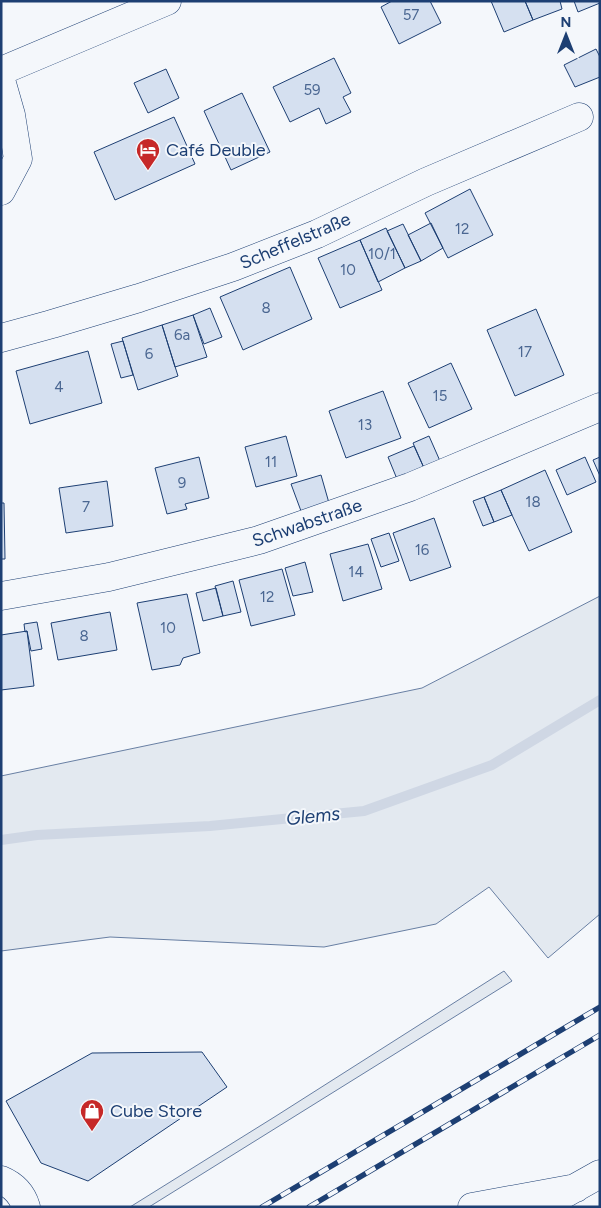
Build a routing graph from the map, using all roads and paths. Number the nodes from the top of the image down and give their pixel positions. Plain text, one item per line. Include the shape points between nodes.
1 (167, 1) edge
2 (1, 71) edge
3 (1, 80) edge
4 (578, 117) dead end
5 (1, 191) edge
6 (1, 338) edge
7 (600, 407) edge
8 (1, 596) edge
9 (600, 1174) edge
10 (1, 1180) edge
11 (576, 1188) junction
12 (26, 1207) edge
13 (472, 1207) edge
14 (541, 1207) edge

1 - 2 street
3 - 5 street via 18,159
4 - 6 street, Scheffelstraße via 426,182 318,234 233,267
7 - 8 street, Schwabstraße via 410,487 259,540 109,577
9 - 11 street
10 - 12 street via 15,1188
11 - 13 street
11 - 14 street

